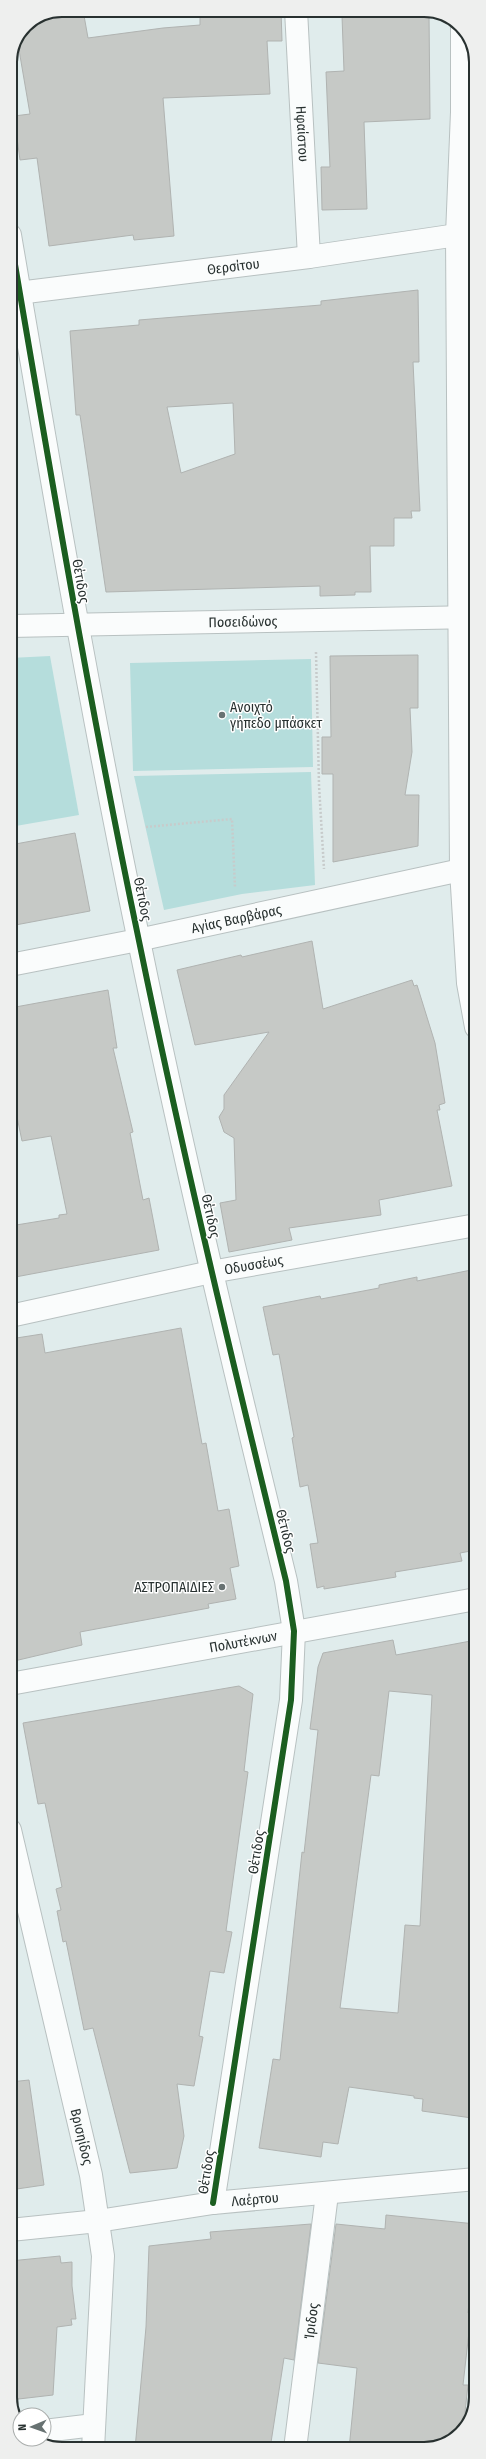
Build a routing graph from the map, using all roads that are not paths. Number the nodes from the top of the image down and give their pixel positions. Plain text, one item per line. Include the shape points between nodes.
1 (296, 17) edge
2 (463, 40) edge
3 (469, 112) edge
4 (457, 235) junction
5 (309, 257) junction
6 (17, 294) edge
7 (17, 305) edge
8 (468, 617) edge
9 (76, 625) junction
10 (17, 626) edge
11 (461, 870) junction
12 (138, 940) junction
13 (17, 964) edge
14 (469, 988) edge
15 (469, 1226) edge
16 (211, 1272) junction
17 (17, 1314) edge
18 (469, 1600) edge
19 (294, 1631) junction
20 (17, 1683) edge
21 (17, 1860) edge
22 (469, 2180) edge
23 (327, 2194) junction
24 (213, 2203) junction
25 (98, 2221) junction
26 (17, 2229) edge
27 (94, 2425) junction
28 (52, 2430) edge
29 (93, 2442) edge
30 (296, 2442) edge

1 - 5 street, Ηφαίστου
2 - 3 street
3 - 4 street
4 - 5 street, Θερσίτου
4 - 8 street
5 - 6 street, Θερσίτου
7 - 9 street, Θέτιδος
8 - 9 street, Ποσειδώνος
8 - 11 street
9 - 10 street, Ποσειδώνος
9 - 12 street, Θέτιδος
11 - 12 street, Αγίας Βαρβάρας
11 - 14 street
12 - 13 street, Αγίας Βαρβάρας
12 - 16 street, Θέτιδος
15 - 16 street, Οδυσσέως
16 - 17 street, Οδυσσέως
16 - 19 street, Θέτιδος via 286,1581
18 - 19 street, Πολυτέκνων
19 - 20 street, Πολυτέκνων
19 - 24 street, Θέτιδος via 292,1700
21 - 25 street, Βρισηίδος via 91,2175
22 - 23 street, Λαέρτου
23 - 24 street, Λαέρτου
23 - 30 street, Ίριδος
24 - 25 street, Λαέρτου
25 - 26 street, Λαέρτου
25 - 27 street, Βρισηίδος via 103,2256
27 - 28 street
27 - 29 street, Βρισηίδος

